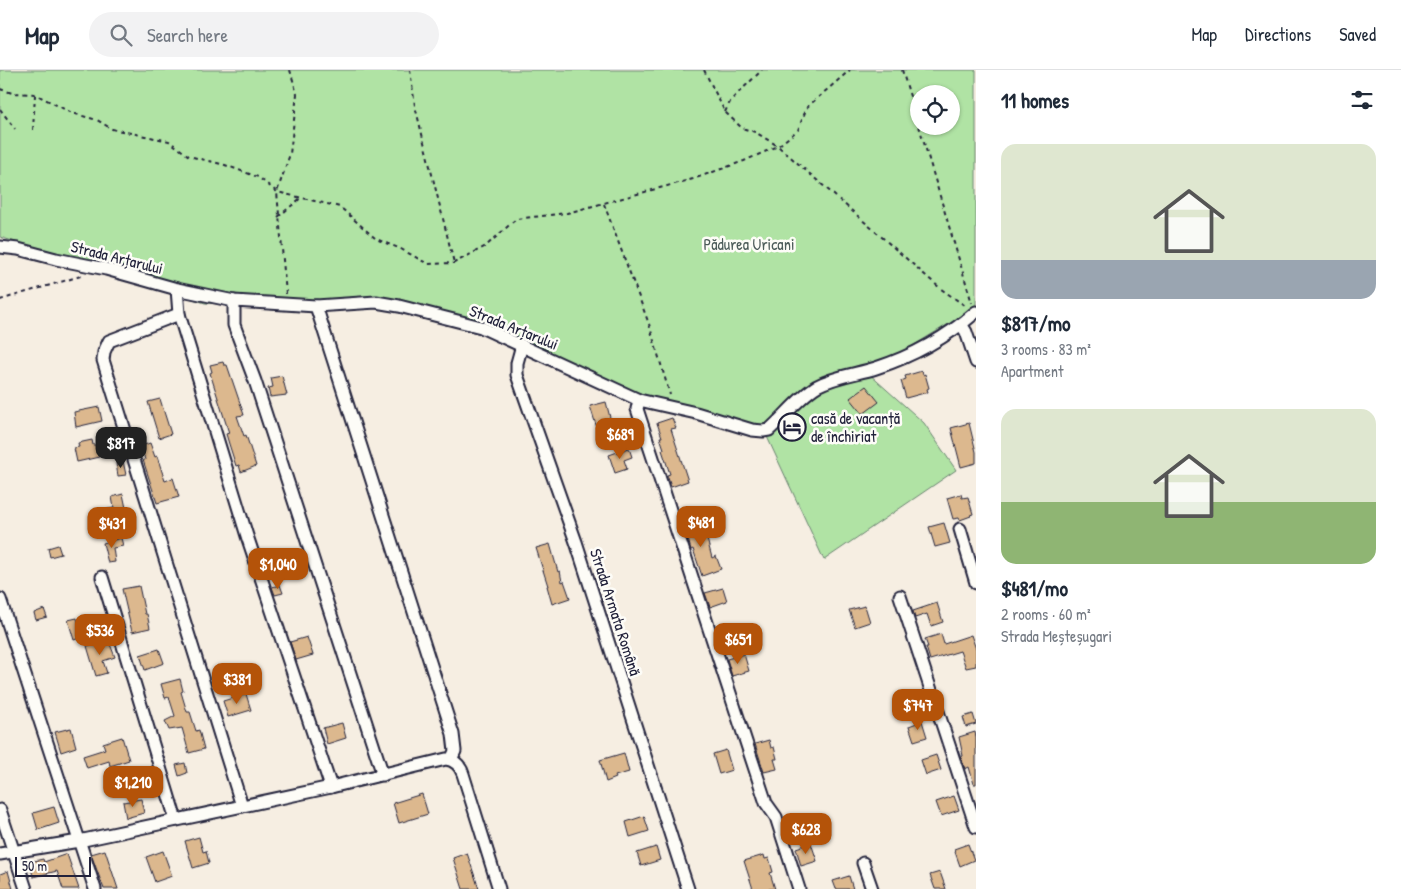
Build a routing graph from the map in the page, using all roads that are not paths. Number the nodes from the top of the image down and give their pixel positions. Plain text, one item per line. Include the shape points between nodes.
1 (0, 247) edge
2 (177, 289) junction
3 (234, 301) junction
4 (316, 306) junction
5 (976, 312) edge
6 (179, 314) junction
7 (961, 324) junction
8 (522, 345) junction
9 (976, 362) edge
10 (639, 400) junction
11 (960, 529) dead end
12 (102, 577) dead end
13 (976, 583) edge
14 (900, 596) dead end
15 (0, 599) edge
16 (451, 760) junction
17 (383, 775) junction
18 (331, 787) junction
19 (242, 806) junction
20 (0, 810) edge
21 (176, 820) junction
22 (976, 827) edge
23 (79, 840) junction
24 (13, 851) junction
25 (0, 854) edge
26 (863, 863) dead end
27 (26, 889) edge
28 (95, 889) edge
29 (499, 889) edge
30 (688, 889) edge
31 (800, 889) edge
32 (872, 889) edge

1 - 2 street, Strada Arțarului via 106,269
2 - 3 street, Strada Arțarului
2 - 6 street
3 - 4 street, Strada Arțarului
3 - 17 street via 234,325
4 - 8 street, Strada Arțarului via 388,304 481,327
4 - 16 street via 453,734 455,751
5 - 7 street, Strada Arțarului
6 - 18 street via 247,536
6 - 19 street via 109,341 103,360
7 - 9 street
7 - 10 street, Strada Arțarului via 939,340 885,365 820,385 799,399 766,431
8 - 10 street, Strada Arțarului
8 - 30 street, Strada Armata Română via 517,375 576,542
10 - 31 street via 637,409 727,685 766,803 776,817
11 - 13 street
12 - 21 street
14 - 22 street
15 - 23 street
16 - 17 street
16 - 29 street via 460,766 463,774
17 - 18 street
18 - 19 street
19 - 21 street
20 - 24 street
21 - 23 street
23 - 24 street
23 - 28 street
24 - 25 street
24 - 27 street
26 - 32 street

